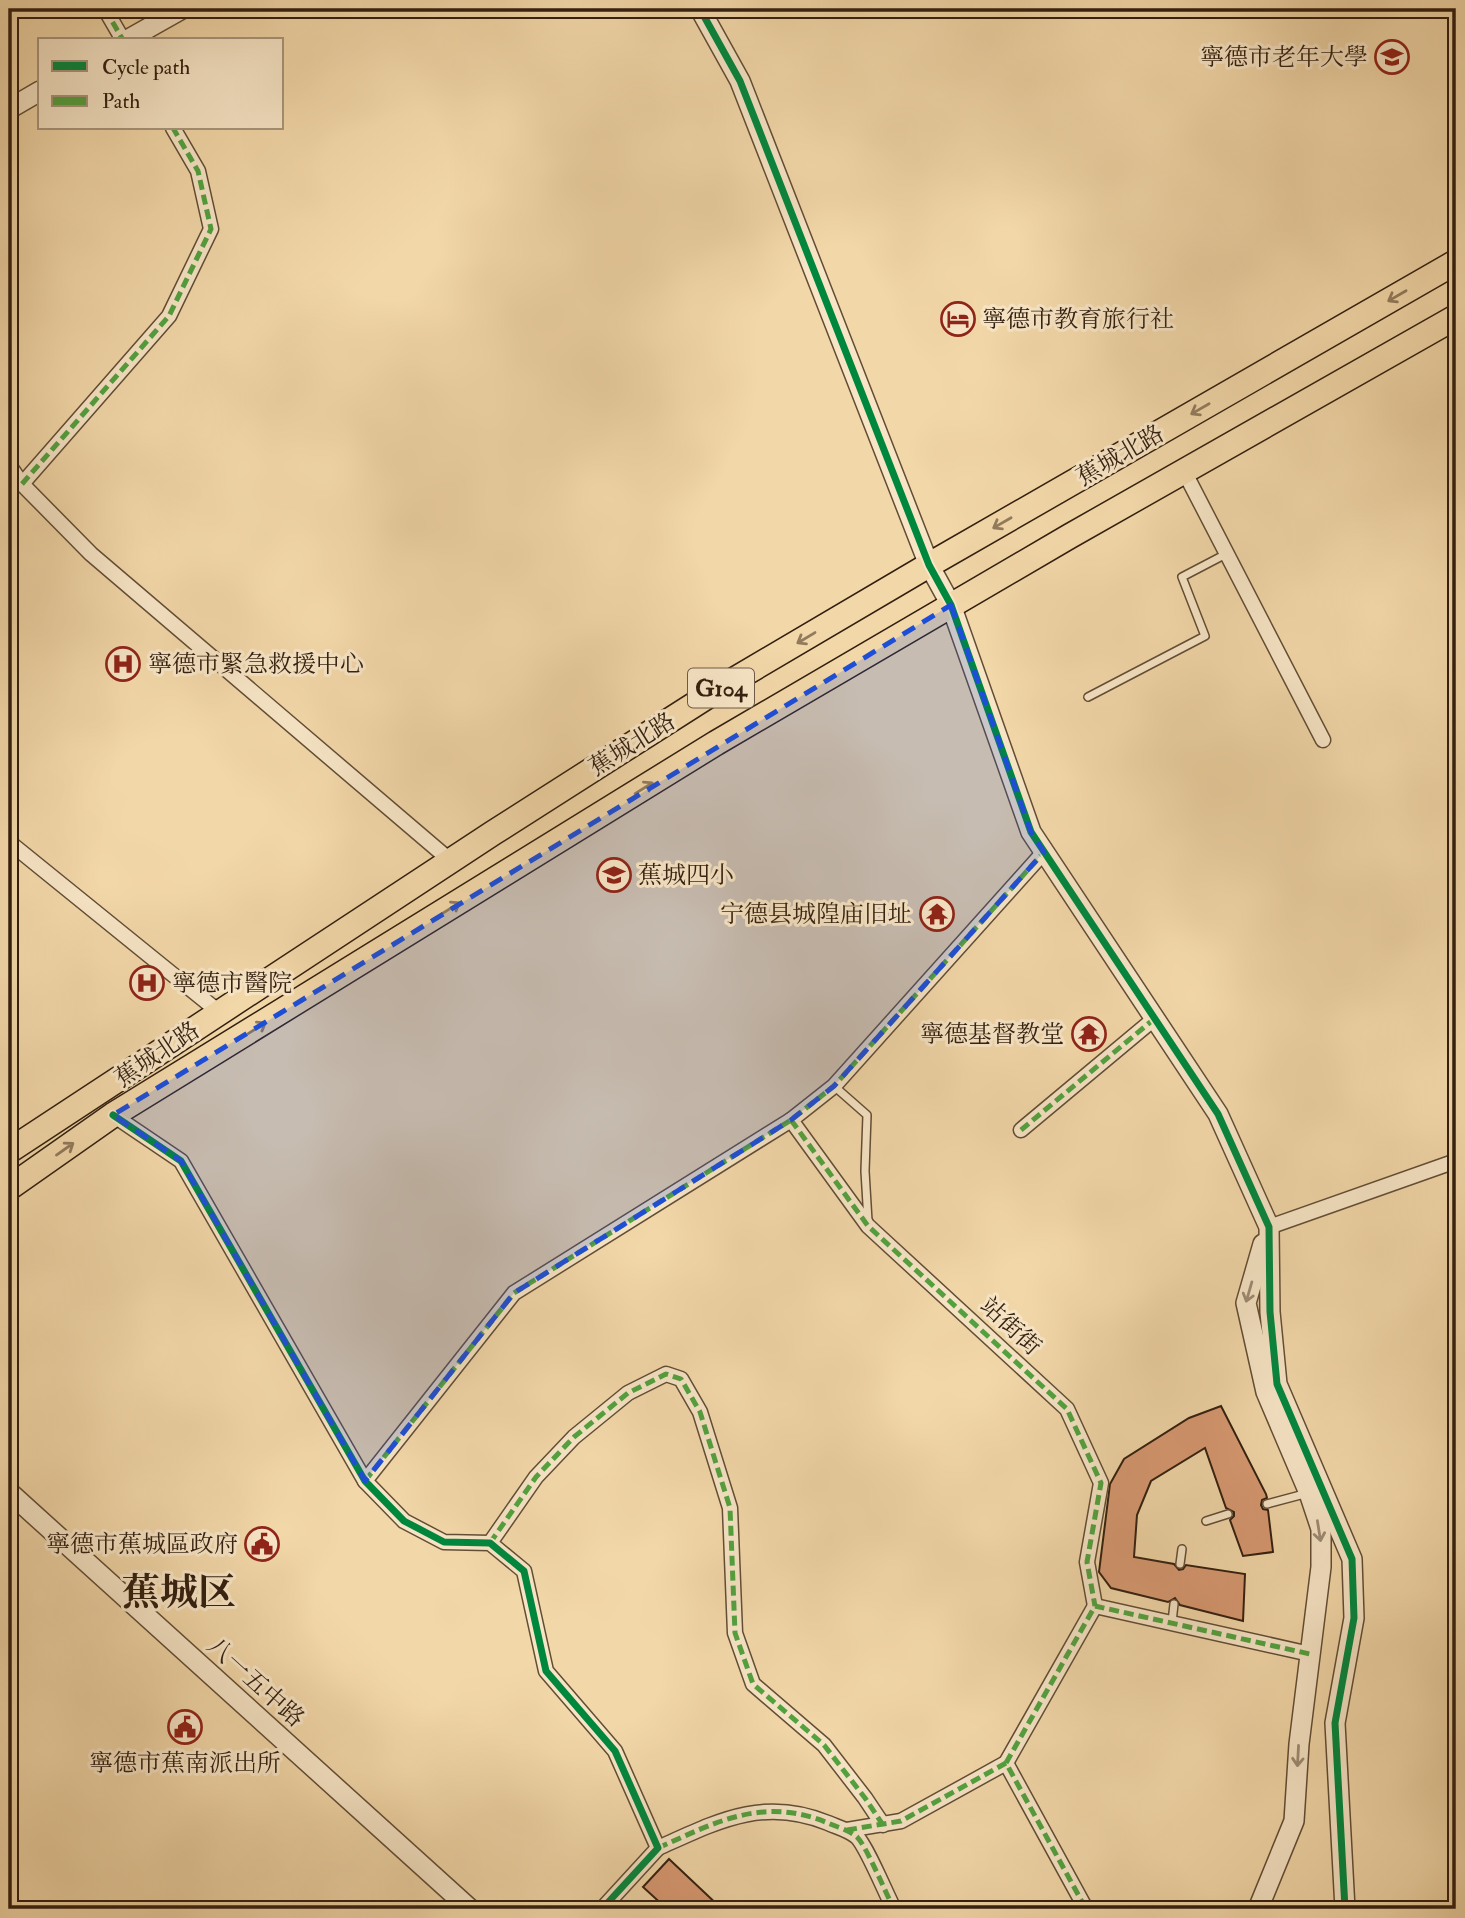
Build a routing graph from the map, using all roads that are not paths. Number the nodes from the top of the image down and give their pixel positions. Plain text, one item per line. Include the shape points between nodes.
1 (105, 9) edge
2 (181, 9) edge
3 (700, 9) edge
4 (124, 38) edge
5 (129, 38) edge
6 (38, 92) edge
7 (9, 109) edge
8 (174, 130) edge
9 (1456, 262) edge
10 (1456, 317) edge
11 (9, 465) edge
12 (1184, 471) junction
13 (22, 484) junction
14 (1227, 554) junction
15 (929, 565) junction
16 (951, 605) junction
17 (1088, 697) dead end
18 (1323, 740) dead end
19 (9, 842) edge
20 (1044, 852) junction
21 (452, 862) junction
22 (219, 1012) junction
23 (1154, 1019) junction
24 (834, 1086) junction
25 (113, 1115) junction
26 (791, 1120) junction
27 (1021, 1130) dead end
28 (9, 1151) edge
29 (1456, 1161) edge
30 (9, 1188) edge
31 (868, 1226) junction
32 (1269, 1227) junction
33 (365, 1481) junction
34 (9, 1492) edge
35 (1309, 1493) junction
36 (1267, 1504) dead end
37 (1228, 1514) dead end
38 (1206, 1521) dead end
39 (490, 1543) junction
40 (1182, 1549) dead end
41 (1180, 1564) dead end
42 (1174, 1604) dead end
43 (1095, 1606) junction
44 (1172, 1623) junction
45 (1310, 1654) junction
46 (1006, 1763) junction
47 (883, 1825) junction
48 (847, 1830) junction
49 (658, 1848) junction
50 (470, 1909) edge
51 (602, 1909) edge
52 (894, 1909) edge
53 (1086, 1909) edge
54 (1258, 1909) edge
55 (1345, 1909) edge

1 - 4 street
2 - 5 street
3 - 15 street via 740,81
6 - 7 street
8 - 13 street via 198,171 211,229 169,316
9 -> 15 highway, 蕉城北路 / G104
10 - 12 highway, 蕉城北路 / G104
11 - 13 street
12 - 14 street
12 - 16 highway, 蕉城北路 / G104
13 - 21 street via 92,554
14 - 17 lane via 1182,577 1205,636
14 - 18 street
15 - 16 street
15 -> 21 highway, 蕉城北路 / G104 via 722,687
16 - 20 street via 1031,832
25 -> 16 highway, 蕉城北路 / G104 via 716,743
19 - 22 street
20 - 23 street
20 - 24 street
21 - 22 highway, 蕉城北路 / G104
22 - 28 highway, 蕉城北路 / G104
23 - 27 street
23 - 32 street via 1218,1114
24 - 26 street
24 - 31 lane via 867,1115
30 -> 25 highway, 蕉城北路 / G104
25 - 33 street via 181,1161
26 - 31 street, 站街街
26 - 33 street via 514,1293
29 - 32 street
31 - 43 street, 站街街 via 1067,1409 1101,1483 1087,1562
32 -> 35 street via 1245,1303 1266,1392
32 - 55 street via 1277,1384 1352,1559 1354,1618 1335,1723
33 - 39 street via 404,1521 444,1542
34 - 50 street, 八一五中路
35 - 36 lane
35 -> 45 street via 1321,1530
37 - 38 lane
39 - 47 street via 536,1477 575,1437 628,1393 666,1374 681,1379 700,1412 730,1508 735,1633 753,1684 824,1745
39 - 49 street via 524,1570 546,1671 615,1751
40 - 41 lane
42 - 44 lane
43 - 44 street
43 - 46 street
44 - 45 street
45 -> 54 street via 1294,1821
46 - 47 street via 901,1821
46 - 53 street
47 - 48 street
48 - 49 street via 817,1818 774,1810 730,1817
48 - 52 street via 858,1838
49 - 51 street

